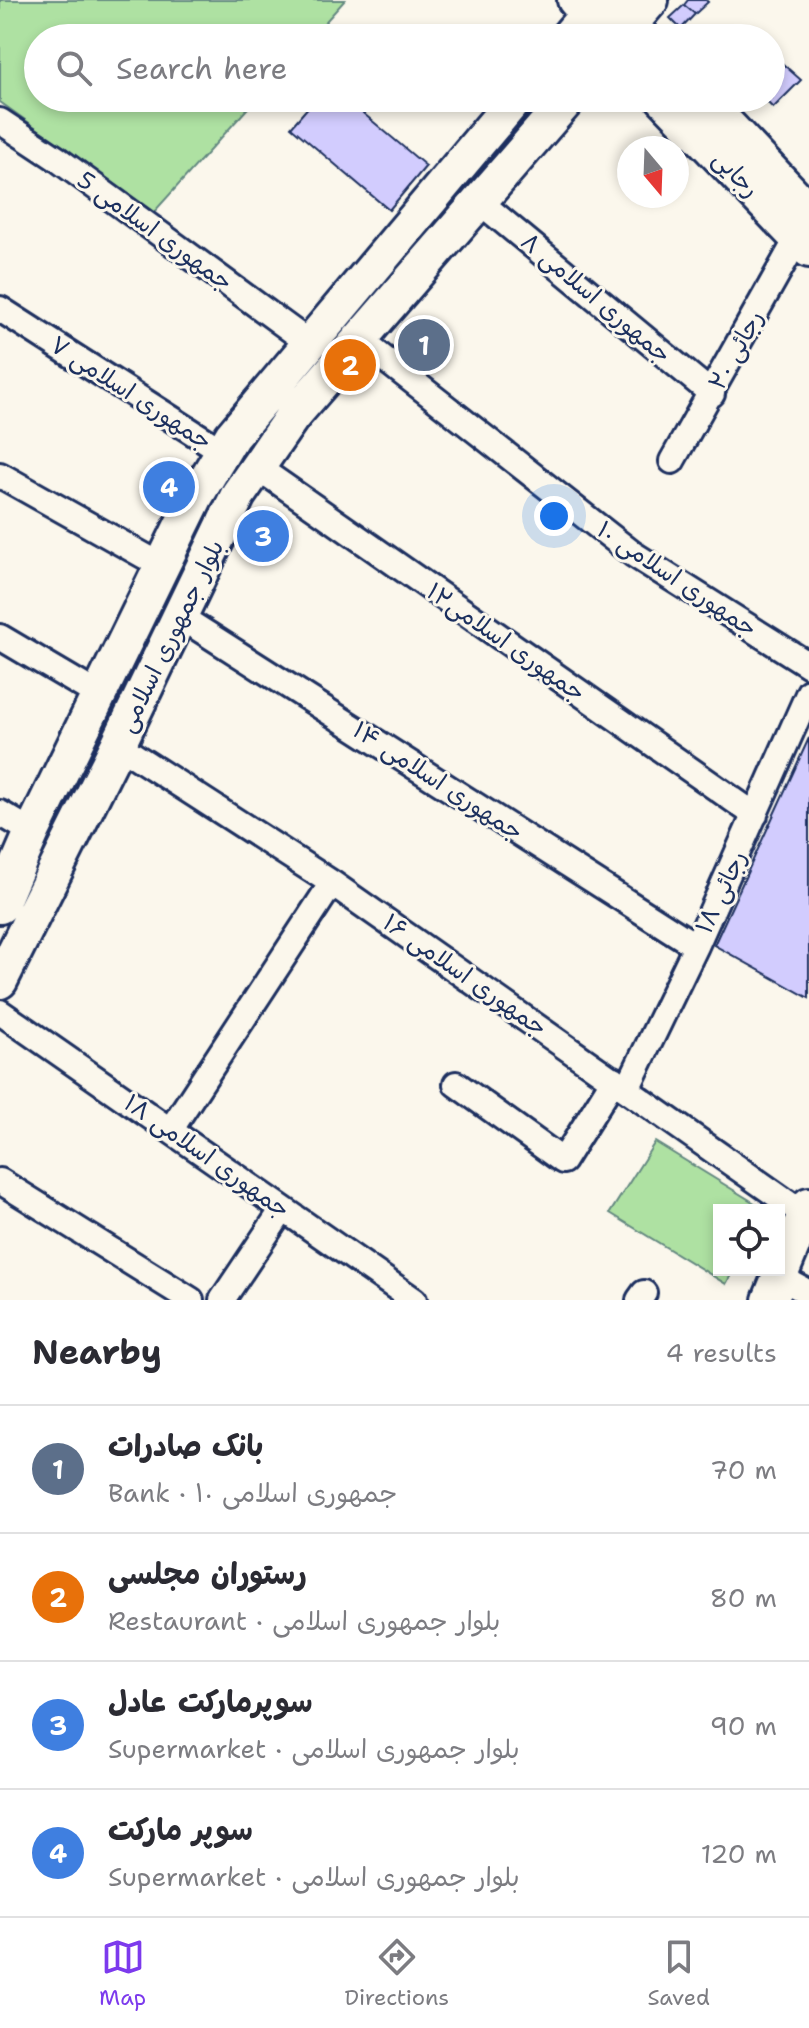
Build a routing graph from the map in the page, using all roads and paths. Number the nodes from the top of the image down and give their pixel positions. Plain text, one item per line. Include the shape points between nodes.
1 (504, 112) edge
2 (559, 112) edge
3 (678, 112) edge
4 (713, 112) edge
5 (0, 121) edge
6 (480, 202) junction
7 (805, 233) edge
8 (0, 309) edge
9 (359, 339) junction
10 (309, 343) junction
11 (712, 394) junction
12 (222, 451) junction
13 (672, 461) dead end
14 (257, 467) junction
15 (0, 475) edge
16 (164, 567) junction
17 (179, 616) junction
18 (0, 637) edge
19 (809, 665) edge
20 (809, 692) edge
21 (100, 696) junction
22 (118, 745) junction
23 (0, 813) edge
24 (755, 815) junction
25 (32, 832) junction
26 (332, 883) junction
27 (0, 906) edge
28 (696, 946) junction
29 (0, 981) edge
30 (0, 1012) edge
31 (456, 1084) dead end
32 (620, 1084) junction
33 (171, 1129) junction
34 (0, 1181) edge
35 (283, 1209) junction
36 (807, 1210) edge
37 (786, 1290) edge
38 (191, 1300) edge
39 (222, 1300) edge
40 (414, 1300) edge

1 - 10 main road, بلوار جمهوری اسلامی
2 - 6 main road, بلوار جمهوری اسلامی
3 - 7 main road, رجایی
4 - 7 main road, رجایی
5 - 10 street, جمهوری اسلامی 5
6 - 9 main road, بلوار جمهوری اسلامی
6 - 11 street, جمهوری اسلامی ۸
7 - 11 street, رجائی ۲۰
8 - 12 street, جمهوری اسلامی ۷
9 - 14 main road, بلوار جمهوری اسلامی
9 - 19 street, جمهوری اسلامی ۱۰ via 633,554
10 - 12 main road, بلوار جمهوری اسلامی
11 - 13 street, رجائی ۲۰
12 - 16 main road, بلوار جمهوری اسلامی
14 - 17 main road, بلوار جمهوری اسلامی
14 - 24 street, جمهوری اسلامی۱۲
15 - 16 street
16 - 21 main road, بلوار جمهوری اسلامی
17 - 22 main road, بلوار جمهوری اسلامی
17 - 28 street, جمهوری اسلامی ۱۴
18 - 21 street
20 - 24 street, رجائی ۱۸
21 - 25 main road, بلوار جمهوری اسلامی
22 - 26 street, جمهوری اسلامی ۱۶
22 - 29 main road, بلوار جمهوری اسلامی
23 - 25 street
24 - 28 street, رجائی ۱۸
25 - 27 main road, بلوار جمهوری اسلامی
26 - 32 street, جمهوری اسلامی ۱۶
26 - 33 street
28 - 32 street, رجائی ۱۸
30 - 33 street, جمهوری اسلامی ۱۸
31 - 32 street, رجائی ۱۸ via 563,1161
32 - 36 street, جمهوری اسلامی ۱۶
33 - 35 street, جمهوری اسلامی ۱۸
34 - 38 street
35 - 39 street
35 - 40 street, جمهوری اسلامی ۱۸
36 - 37 main road

